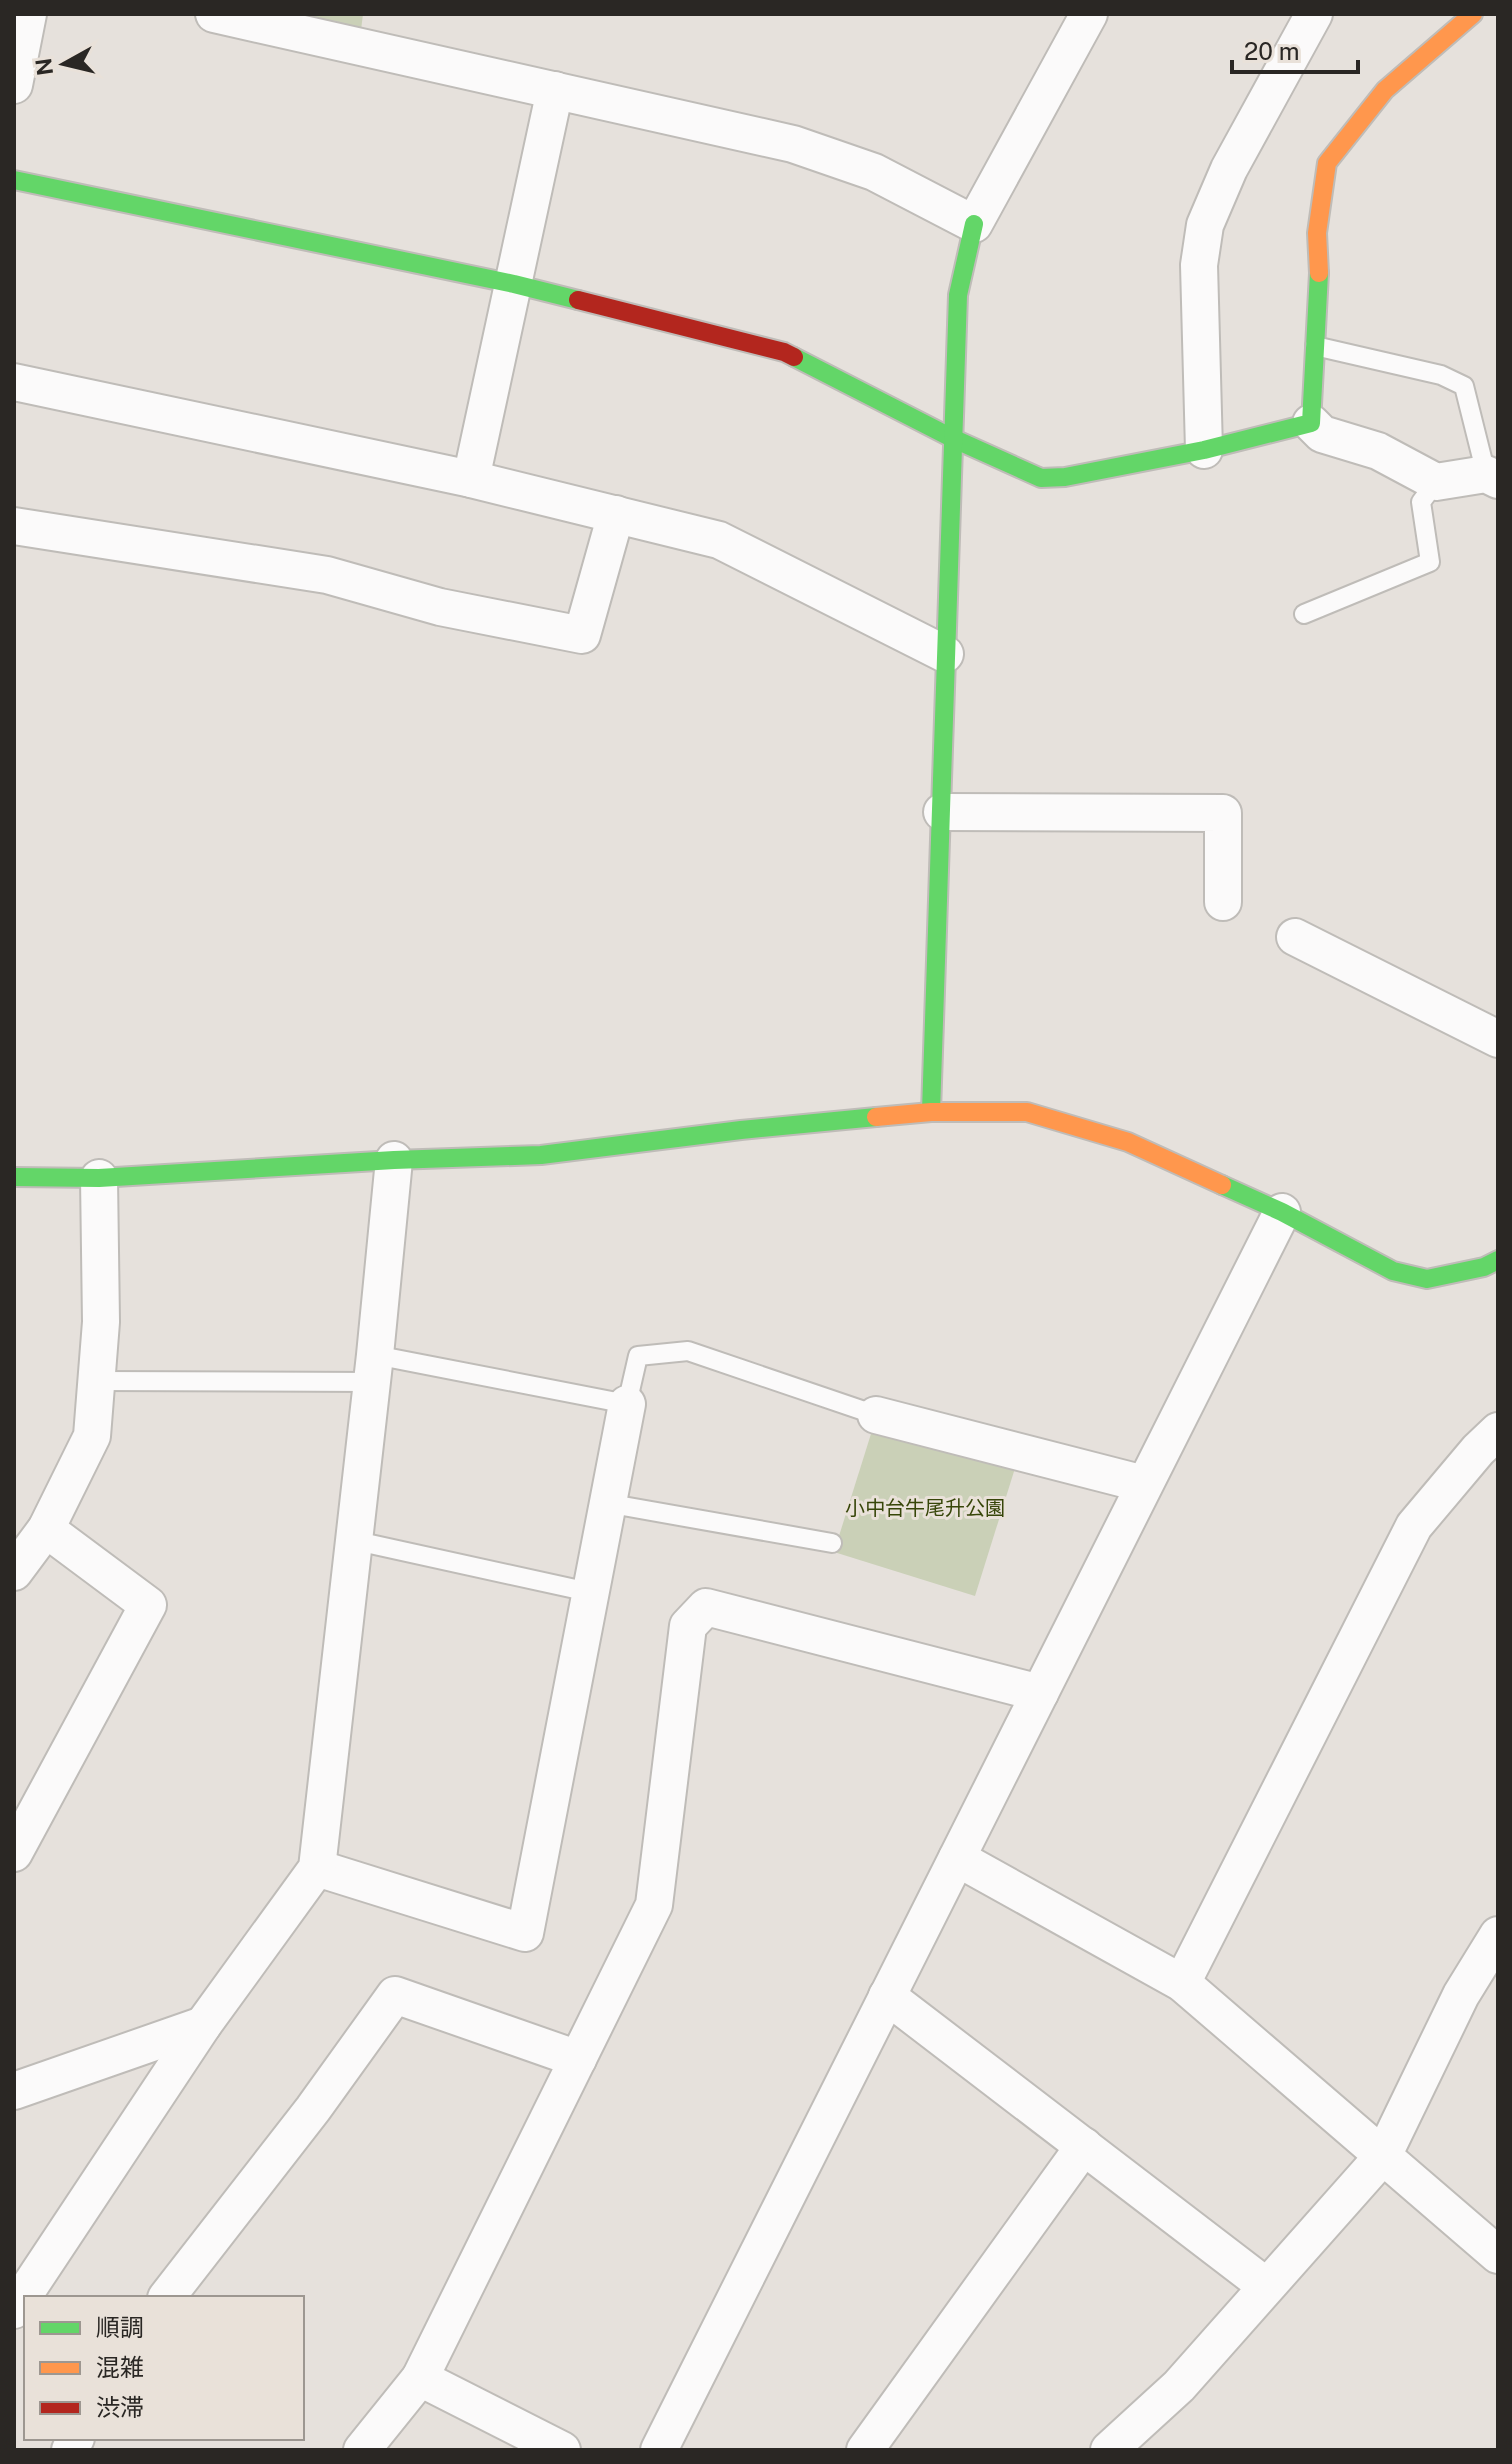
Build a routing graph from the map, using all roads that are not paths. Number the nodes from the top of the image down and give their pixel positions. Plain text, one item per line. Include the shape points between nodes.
1 (28, 14) edge
2 (214, 14) edge
3 (1089, 14) edge
4 (1314, 14) edge
5 (1473, 14) edge
6 (14, 85) edge
7 (555, 90) junction
8 (14, 180) edge
9 (974, 224) junction
10 (514, 284) junction
11 (1315, 346) junction
12 (14, 382) edge
13 (1311, 423) junction
14 (952, 438) junction
15 (1204, 450) junction
16 (1492, 477) edge
17 (471, 479) junction
18 (1436, 482) junction
19 (616, 514) junction
20 (14, 526) edge
21 (1304, 614) dead end
22 (945, 654) junction
23 (942, 812) junction
24 (1223, 902) dead end
25 (1295, 937) dead end
26 (1498, 1039) edge
27 (931, 1112) junction
28 (394, 1160) junction
29 (14, 1177) edge
30 (99, 1178) junction
31 (1282, 1212) junction
32 (1493, 1271) edge
33 (373, 1368) junction
34 (96, 1381) junction
35 (627, 1404) junction
36 (876, 1415) joint
37 (1498, 1431) edge
38 (1144, 1484) junction
39 (606, 1503) junction
40 (46, 1529) junction
41 (352, 1540) junction
42 (832, 1543) dead end
43 (14, 1572) edge
44 (589, 1592) junction
45 (1040, 1693) junction
46 (14, 1853) edge
47 (957, 1858) junction
48 (317, 1868) junction
49 (1498, 1935) edge
50 (1182, 1983) junction
51 (887, 1996) junction
52 (203, 2025) junction
53 (578, 2059) junction
54 (14, 2091) edge
55 (1084, 2146) junction
56 (1383, 2156) junction
57 (1498, 2255) edge
58 (1266, 2286) junction
59 (168, 2296) edge
60 (14, 2310) edge
61 (420, 2378) junction
62 (362, 2450) edge
63 (562, 2450) edge
64 (659, 2450) edge
65 (865, 2450) edge
66 (1109, 2450) edge

1 - 6 street
2 - 7 street
3 - 9 street
4 - 15 street via 1229,169 1205,225 1199,265
5 - 11 street via 1385,90 1327,163 1317,233
7 - 9 street via 793,144 874,172
7 - 10 street
8 - 10 street
9 - 14 street via 958,295
10 - 14 street via 784,352
10 - 17 street
11 - 13 street
11 - 16 lane via 1441,375 1464,386
12 - 17 street
13 - 15 street
13 - 18 street via 1322,434 1378,451
14 - 15 street via 1041,478
14 - 22 street
16 - 18 street
17 - 19 street
18 - 21 lane via 1421,502 1430,562
19 - 20 street via 582,635 440,607 327,575
19 - 22 street via 719,540
22 - 23 street
23 - 24 street via 1223,813
23 - 27 street
25 - 26 street
27 - 28 street via 541,1155
27 - 31 street via 1027,1112 1128,1142
28 - 30 street
28 - 33 street
29 - 30 street
30 - 34 street via 101,1322
31 - 32 street via 1393,1271 1427,1279
31 - 38 street
33 - 34 lane
33 - 35 lane
33 - 41 street
34 - 40 street via 92,1436
35 - 36 lane via 638,1356 688,1351
35 - 39 street
36 - 38 street
37 - 50 street via 1414,1526
38 - 45 street
39 - 42 lane
39 - 44 street
40 - 43 street
40 - 46 street via 148,1605
41 - 44 lane
41 - 48 street
44 - 48 street via 525,1933
45 - 47 street
45 - 53 street via 706,1607 688,1626 654,1905
47 - 50 street
47 - 51 street
48 - 52 street
49 - 56 street via 1461,1995
50 - 56 street
51 - 55 street
51 - 64 street
52 - 54 street
52 - 60 street
53 - 59 street via 395,1995
53 - 61 street
55 - 58 street
55 - 65 street
56 - 57 street
56 - 58 street
58 - 66 street via 1179,2386
61 - 62 street
61 - 63 street

